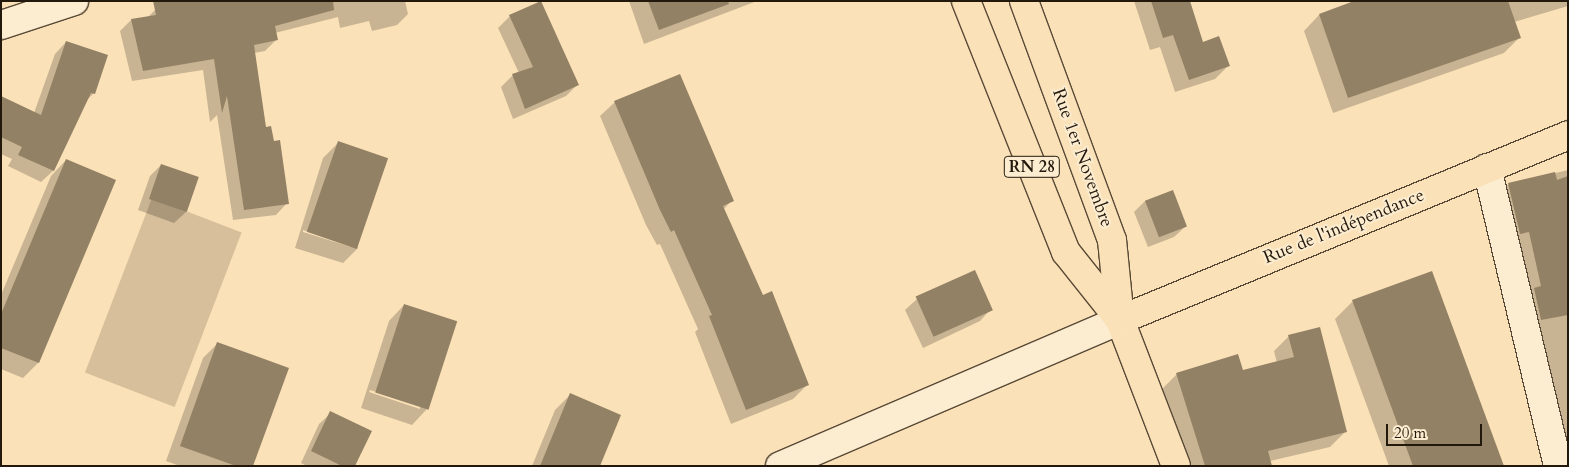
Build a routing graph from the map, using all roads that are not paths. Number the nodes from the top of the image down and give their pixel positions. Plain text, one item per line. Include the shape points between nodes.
1 (74, 1) edge
2 (966, 1) edge
3 (1024, 1) edge
4 (1, 25) edge
5 (1568, 135) edge
6 (1487, 168) junction
7 (1120, 320) junction
8 (780, 466) edge
9 (1176, 466) edge
10 (1558, 466) edge

1 - 4 street
2 - 7 main road, RN 28 via 1066,252
3 - 7 main road, Rue 1er Novembre / RN 28 via 1112,240
5 - 6 main road, Rue de l'indépendance
6 - 7 main road, Rue de l'indépendance
6 - 10 street
7 - 8 street
7 - 9 main road, RN 28

